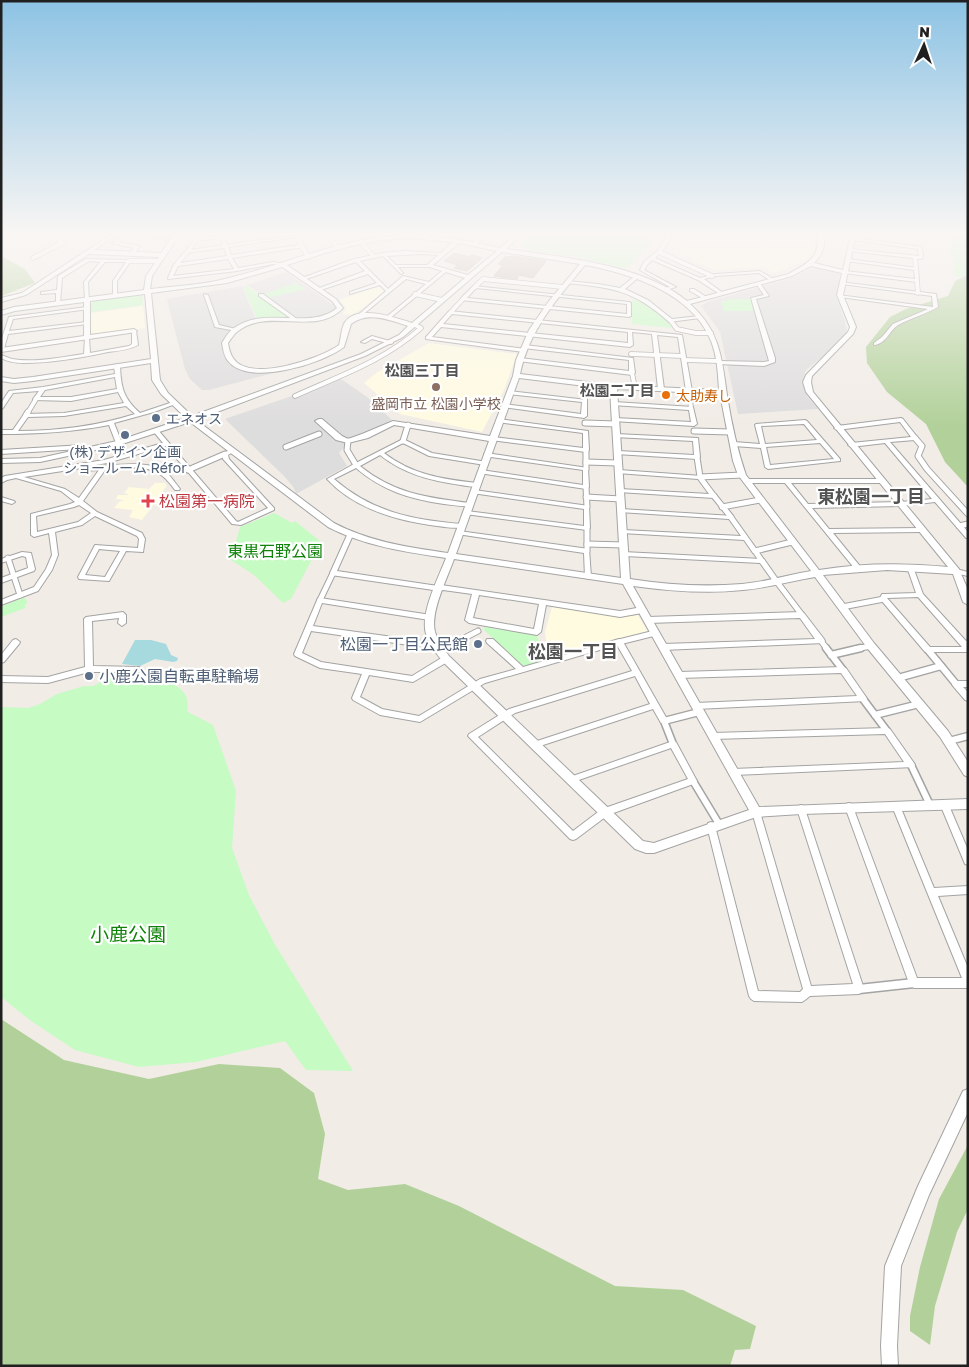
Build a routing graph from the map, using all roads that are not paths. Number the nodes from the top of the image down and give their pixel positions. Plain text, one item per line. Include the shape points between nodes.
1 (58, 298) edge
2 (100, 298) edge
3 (148, 298) edge
4 (207, 298) edge
5 (266, 298) edge
6 (330, 298) edge
7 (380, 298) edge
8 (411, 298) edge
9 (432, 298) edge
10 (445, 298) edge
11 (555, 298) edge
12 (582, 298) edge
13 (640, 298) edge
14 (680, 298) edge
15 (706, 298) edge
16 (755, 298) edge
17 (841, 298) edge
18 (854, 298) edge
19 (935, 298) edge
20 (463, 299) joint
21 (87, 300) junction
22 (442, 300) junction
23 (58, 303) junction
24 (688, 303) junction
25 (87, 308) junction
26 (548, 308) junction
27 (932, 308) junction
28 (451, 312) junction
29 (1, 313) edge
30 (360, 316) junction
31 (629, 316) junction
32 (700, 317) junction
33 (387, 318) junction
34 (295, 319) junction
35 (538, 321) junction
36 (671, 321) junction
37 (87, 323) junction
38 (440, 325) junction
39 (414, 326) junction
40 (630, 328) junction
41 (234, 330) junction
42 (682, 330) junction
43 (134, 331) joint
44 (8, 333) junction
45 (711, 333) junction
46 (654, 334) junction
47 (530, 335) junction
48 (680, 336) junction
49 (86, 338) junction
50 (363, 342) dead end
51 (391, 342) junction
52 (876, 344) dead end
53 (630, 345) junction
54 (1, 349) edge
55 (525, 349) junction
56 (87, 354) junction
57 (657, 355) junction
58 (1, 356) edge
59 (631, 356) junction
60 (683, 358) junction
61 (520, 360) junction
62 (153, 361) junction
63 (719, 362) junction
64 (117, 366) junction
65 (632, 373) junction
66 (118, 375) junction
67 (516, 376) junction
68 (1, 379) edge
69 (585, 384) junction
70 (613, 387) junction
71 (635, 388) junction
72 (43, 389) junction
73 (661, 389) junction
74 (119, 390) junction
75 (689, 391) junction
76 (724, 392) junction
77 (509, 393) junction
78 (295, 396) dead end
79 (36, 399) junction
80 (586, 401) junction
81 (174, 403) junction
82 (126, 404) junction
83 (614, 404) junction
84 (504, 406) junction
85 (1, 407) edge
86 (691, 408) junction
87 (26, 415) junction
88 (139, 415) junction
89 (191, 419) junction
90 (585, 420) junction
91 (318, 421) dead end
92 (499, 421) junction
93 (616, 422) junction
94 (112, 424) junction
95 (694, 424) junction
96 (408, 425) junction
97 (837, 428) junction
98 (81, 430) junction
99 (694, 431) junction
100 (1, 432) edge
101 (156, 432) junction
102 (586, 432) junction
103 (731, 432) junction
104 (14, 433) junction
105 (319, 434) dead end
106 (616, 436) junction
107 (915, 438) junction
108 (492, 439) junction
109 (696, 439) junction
110 (348, 441) junction
111 (403, 441) junction
112 (820, 441) junction
113 (886, 442) junction
114 (119, 443) junction
115 (166, 444) junction
116 (734, 444) junction
117 (851, 445) junction
118 (762, 446) junction
119 (286, 447) dead end
120 (82, 450) junction
121 (586, 450) junction
122 (1, 452) edge
123 (228, 452) junction
124 (380, 453) junction
125 (697, 457) junction
126 (486, 459) junction
127 (1, 461) edge
128 (618, 463) junction
129 (356, 465) junction
130 (586, 465) junction
131 (71, 468) junction
132 (102, 470) junction
133 (188, 470) junction
134 (481, 472) junction
135 (700, 476) junction
136 (18, 477) junction
137 (744, 478) junction
138 (1, 481) edge
139 (881, 481) junction
140 (787, 482) junction
141 (586, 487) junction
142 (177, 489) dead end
143 (476, 489) junction
144 (620, 495) junction
145 (714, 496) junction
146 (586, 497) junction
147 (1, 499) edge
148 (760, 500) junction
149 (936, 500) junction
150 (12, 502) dead end
151 (79, 502) junction
152 (901, 504) junction
153 (807, 506) junction
154 (587, 507) junction
155 (722, 507) junction
156 (468, 509) junction
157 (622, 511) junction
158 (95, 513) junction
159 (968, 514) edge
160 (731, 517) junction
161 (968, 524) edge
162 (959, 526) junction
163 (587, 528) junction
164 (460, 529) junction
165 (922, 530) junction
166 (52, 531) junction
167 (827, 531) junction
168 (623, 532) junction
169 (350, 535) junction
170 (968, 536) edge
171 (104, 538) dead end
172 (746, 538) junction
173 (792, 542) junction
174 (587, 544) junction
175 (100, 546) junction
176 (124, 549) junction
177 (624, 550) junction
178 (755, 550) junction
179 (587, 552) junction
180 (450, 556) junction
181 (5, 559) edge
182 (762, 561) junction
183 (857, 567) junction
184 (910, 567) junction
185 (956, 571) junction
186 (333, 573) junction
187 (817, 573) junction
188 (968, 574) edge
189 (14, 576) junction
190 (588, 577) junction
191 (1, 581) edge
192 (626, 582) junction
193 (777, 582) junction
194 (440, 588) junction
195 (476, 592) junction
196 (920, 595) junction
197 (20, 596) junction
198 (884, 599) junction
199 (320, 600) junction
200 (543, 602) junction
201 (968, 602) edge
202 (1, 603) edge
203 (842, 608) junction
204 (642, 610) junction
205 (802, 615) junction
206 (429, 616) junction
207 (648, 620) junction
208 (122, 623) dead end
209 (481, 623) junction
210 (309, 628) junction
211 (478, 631) joint
212 (655, 633) junction
213 (490, 641) dead end
214 (821, 641) junction
215 (16, 642) dead end
216 (618, 642) junction
217 (967, 645) edge
218 (871, 646) junction
219 (663, 647) junction
220 (928, 650) junction
221 (441, 652) junction
222 (831, 655) junction
223 (1, 660) edge
224 (941, 666) junction
225 (89, 669) junction
226 (139, 670) dead end
227 (522, 670) junction
228 (843, 670) junction
229 (366, 673) junction
230 (636, 673) junction
231 (679, 675) junction
232 (898, 678) junction
233 (1, 679) edge
234 (956, 684) junction
235 (968, 684) edge
236 (475, 686) junction
237 (968, 698) edge
238 (863, 699) junction
239 (919, 704) junction
240 (655, 705) junction
241 (698, 709) junction
242 (505, 715) junction
243 (875, 715) junction
244 (664, 721) junction
245 (887, 730) junction
246 (713, 736) junction
247 (968, 736) edge
248 (948, 741) junction
249 (537, 744) junction
250 (673, 744) junction
251 (911, 765) junction
252 (733, 772) junction
253 (968, 772) edge
254 (573, 779) junction
255 (693, 781) junction
256 (944, 804) junction
257 (968, 804) edge
258 (930, 805) junction
259 (896, 806) junction
260 (849, 807) junction
261 (801, 809) junction
262 (605, 812) junction
263 (756, 812) junction
264 (715, 825) junction
265 (968, 860) edge
266 (968, 890) edge
267 (932, 892) junction
268 (968, 981) edge
269 (914, 983) junction
270 (860, 989) junction
271 (808, 991) junction
272 (968, 1096) edge
273 (890, 1366) edge

1 - 23 street
2 - 21 street
3 - 62 street
4 - 41 street via 217,326
5 - 34 street
6 - 34 street via 338,304 338,312 324,318
7 - 30 street
8 - 33 street
9 - 22 street
10 - 22 street
11 - 26 street
12 - 31 street via 629,303
13 - 36 street
14 - 24 street
15 - 24 street
16 - 63 street via 772,362
17 - 97 street via 852,333 809,375 807,382 815,400
18 - 27 street
19 - 27 street via 936,306
20 - 26 street
20 - 28 street
21 - 23 street
21 - 25 street
22 - 39 street
23 - 29 street
24 - 32 street
25 - 37 street
25 - 44 street via 11,318
26 - 31 street
26 - 35 street
27 - 52 street via 894,325
28 - 35 street
28 - 38 street
30 - 33 street
30 - 41 street via 348,323 344,342 335,352 276,370 251,370 231,361 226,343
31 - 40 street
32 - 36 street
32 - 45 street
33 - 39 street
34 - 41 street via 262,320
35 - 40 street
35 - 47 street
36 - 42 street
37 - 44 street
37 - 49 street
38 - 47 street
38 - 55 street via 428,338
39 - 51 street
39 - 78 street via 420,328 409,340 391,351
40 - 46 street
40 - 53 street
42 - 45 street
42 - 48 street
43 - 49 street
43 - 56 street via 134,345 130,347
44 - 54 street
45 - 63 street
46 - 48 street
46 - 57 street
47 - 53 street
47 - 55 street
48 - 60 street
49 - 54 street
49 - 56 street
50 - 51 street via 372,337
51 - 89 street
53 - 59 street
55 - 59 street
55 - 61 street
56 - 58 street via 26,363 7,361
57 - 59 street
57 - 60 street
57 - 73 street
59 - 65 street
60 - 63 street
60 - 75 street
61 - 65 street
61 - 67 street
62 - 64 street
62 - 81 street via 156,380
63 - 76 street
64 - 66 street
64 - 68 street via 33,379
65 - 71 street
66 - 72 street
66 - 74 street
67 - 69 street
67 - 77 street
69 - 70 street
69 - 80 street
70 - 71 street
70 - 83 street
71 - 73 street
72 - 79 street
72 - 85 street via 12,392
73 - 75 street
74 - 79 street via 71,399
74 - 82 street
75 - 76 street
75 - 86 street
76 - 103 street
77 - 80 street
77 - 84 street
79 - 87 street
80 - 90 street
81 - 88 street
81 - 89 street
82 - 87 street via 70,414
82 - 88 street
83 - 86 street
83 - 93 street
84 - 90 street
84 - 92 street
86 - 95 street
87 - 104 street
88 - 94 street
89 - 101 street
89 - 123 street
90 - 93 street
90 - 102 street
91 - 110 street via 338,438
92 - 102 street
92 - 108 street
93 - 95 street
93 - 106 street
94 - 98 street
94 - 114 street
95 - 99 street
96 - 108 street
96 - 110 street via 393,423
96 - 111 street
97 - 107 street via 901,420
97 - 117 street
98 - 104 street
98 - 120 street
99 - 103 street
99 - 109 street
100 - 104 street
101 - 114 street
101 - 115 street
102 - 121 street
103 - 116 street
105 - 119 street
106 - 109 street
106 - 128 street
107 - 113 street
107 - 159 street via 922,446 918,456 927,469
108 - 121 street
108 - 126 street
109 - 125 street
110 - 129 street via 347,450
111 - 124 street
111 - 126 street via 431,456
112 - 118 street
112 - 118 street via 805,422 758,425
112 - 118 street via 838,460 768,467
113 - 117 street
113 - 149 street
114 - 120 street
115 - 131 street via 105,462
115 - 133 street
116 - 118 street
116 - 137 street
117 - 139 street
120 - 122 street
120 - 127 street via 40,460
121 - 130 street
123 - 133 street
123 - 133 street via 226,459 272,509 246,522 234,523
123 - 169 street
124 - 129 street
124 - 143 street via 421,477
125 - 128 street
125 - 135 street
126 - 130 street
126 - 134 street
128 - 130 street
128 - 135 street
128 - 144 street
129 - 156 street via 380,484 399,493
129 - 164 street via 330,479 361,503 386,514
130 - 141 street
131 - 132 street
131 - 136 street
132 - 142 street via 145,466 164,473
132 - 151 street
134 - 141 street
134 - 143 street
135 - 137 street
135 - 145 street
136 - 138 street
136 - 151 street via 63,490
137 - 140 street
137 - 148 street
139 - 140 street
139 - 152 street
140 - 153 street
141 - 146 street
143 - 154 street
143 - 156 street
144 - 145 street
144 - 146 street
144 - 157 street
145 - 155 street
146 - 154 street
147 - 150 street
148 - 155 street
148 - 173 street
149 - 152 street
149 - 162 street
151 - 158 street
151 - 166 street via 33,515 34,534
152 - 153 street
152 - 165 street
153 - 167 street
154 - 163 street
155 - 160 street
156 - 163 street
156 - 164 street
157 - 160 street
157 - 168 street
158 - 166 street via 80,524
158 - 176 street via 140,535 141,550
160 - 172 street
161 - 162 street
162 - 170 street
163 - 174 street
164 - 179 street
164 - 180 street
165 - 167 street
165 - 185 street
166 - 197 street via 55,555 49,570 36,589
167 - 183 street
168 - 172 street
168 - 177 street
169 - 180 street via 396,548
169 - 186 street
171 - 175 street
172 - 178 street
173 - 178 street
173 - 187 street
174 - 177 street
174 - 179 street
175 - 176 street
175 - 176 street via 81,577 106,579
177 - 182 street
177 - 192 street
178 - 182 street
179 - 190 street
180 - 190 street
180 - 194 street
181 - 189 street
181 - 189 street via 29,555 32,569
182 - 193 street
183 - 184 street
183 - 187 street
184 - 185 street
184 - 196 street
185 - 188 street
185 - 201 street
186 - 194 street
186 - 199 street
187 - 193 street
187 - 203 street
189 - 191 street
189 - 197 street
190 - 192 street
192 - 193 street via 706,589
192 - 204 street
193 - 205 street
194 - 195 street
194 - 206 street
195 - 200 street
195 - 209 street via 468,620
196 - 198 street via 884,596
196 - 217 street
197 - 202 street
198 - 203 street
198 - 220 street
199 - 206 street
199 - 210 street
200 - 204 street via 620,614
200 - 209 street via 538,632
203 - 218 street
204 - 207 street
205 - 207 street
205 - 214 street
206 - 221 street via 428,631
207 - 212 street
208 - 225 street via 123,615 88,619
209 - 211 street
210 - 221 street
210 - 229 street via 298,654 320,665
211 - 221 street
212 - 216 street
212 - 219 street
213 - 227 street
214 - 219 street
214 - 222 street
215 - 223 street
216 - 227 street
216 - 230 street
217 - 220 street via 964,650
218 - 222 street
218 - 232 street
219 - 231 street
220 - 224 street
221 - 229 street via 413,679
221 - 236 street
222 - 228 street
224 - 232 street
224 - 234 street
225 - 226 street
225 - 233 street via 48,680
227 - 236 street
228 - 231 street
228 - 238 street
229 - 236 street via 356,698 380,712 420,718
230 - 240 street
230 - 242 street
231 - 241 street
232 - 239 street
234 - 235 street
234 - 237 street
236 - 242 street
238 - 241 street
238 - 243 street
239 - 243 street
239 - 248 street
240 - 244 street
240 - 249 street
241 - 244 street
241 - 246 street
242 - 249 street
242 - 262 street via 472,736 573,836
243 - 245 street
244 - 250 street
245 - 246 street
245 - 251 street
246 - 252 street
247 - 248 street
248 - 253 street
249 - 254 street
250 - 254 street
250 - 255 street
251 - 252 street
251 - 258 street
252 - 263 street
254 - 262 street
255 - 262 street
255 - 264 street
256 - 257 street
256 - 258 street
256 - 265 street
258 - 259 street
259 - 260 street
259 - 267 street
260 - 261 street
260 - 269 street
261 - 263 street
261 - 270 street
262 - 264 street via 646,848 654,848
263 - 264 street
263 - 271 street
264 - 271 street via 754,996 802,997
266 - 267 street
267 - 268 street
268 - 269 street
269 - 270 street
270 - 271 street
272 - 273 street via 923,1191 893,1266

